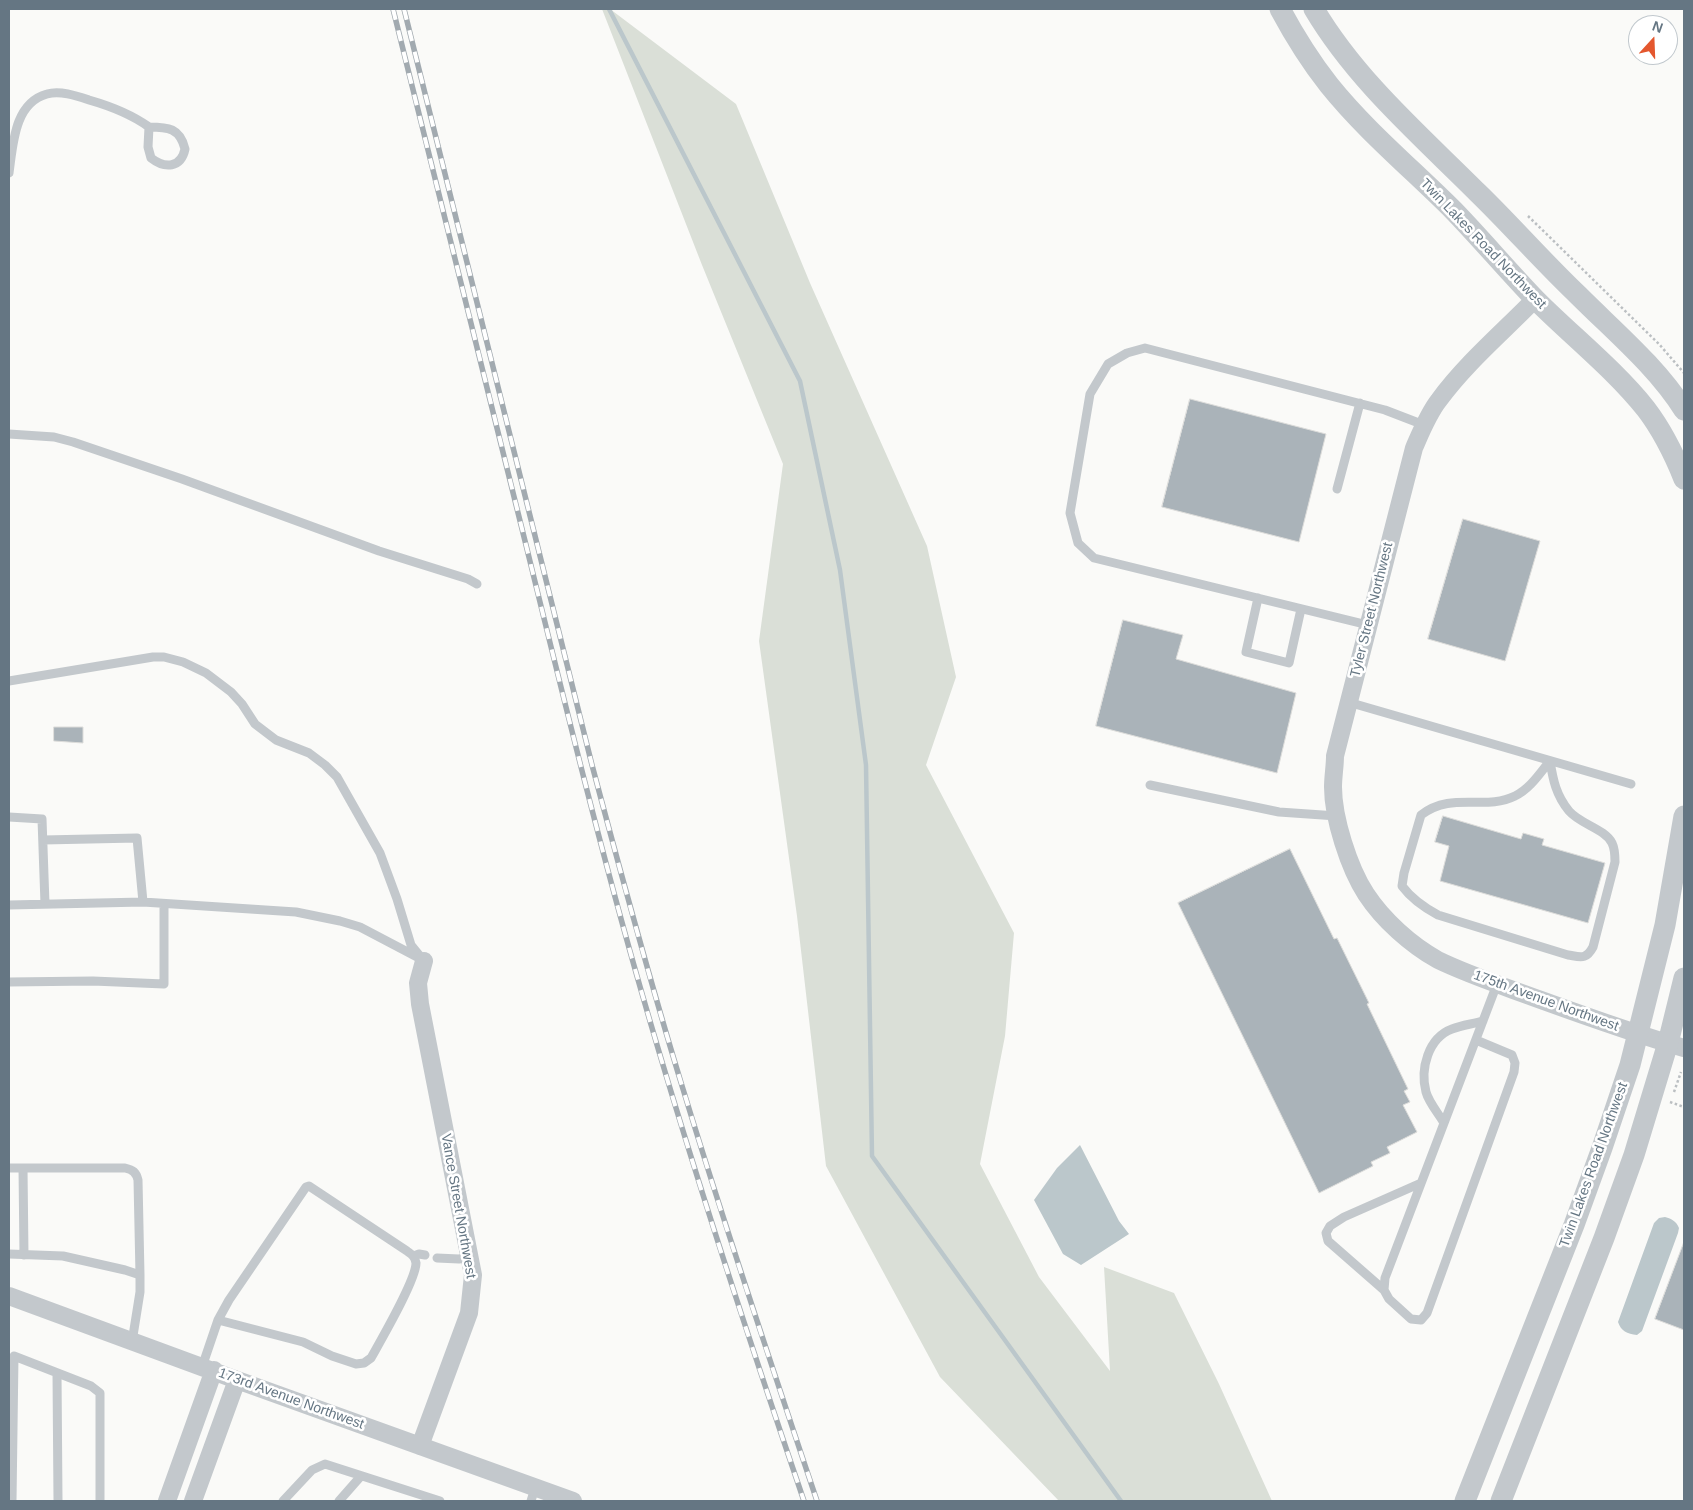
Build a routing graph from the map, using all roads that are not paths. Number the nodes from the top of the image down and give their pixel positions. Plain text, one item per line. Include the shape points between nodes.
1 (1280, 9) edge
2 (1314, 9) edge
3 (149, 127) junction
4 (9, 173) edge
5 (1535, 299) junction
6 (1360, 403) junction
7 (1684, 410) edge
8 (1424, 425) junction
9 (9, 434) edge
10 (1684, 478) edge
11 (1337, 489) dead end
12 (477, 584) dead end
13 (1258, 598) junction
14 (1301, 609) junction
15 (1368, 625) junction
16 (9, 681) edge
17 (1348, 702) junction
18 (1550, 761) junction
19 (1631, 784) dead end
20 (1150, 785) dead end
21 (1337, 816) junction
22 (1684, 816) edge
23 (9, 817) edge
24 (43, 840) junction
25 (143, 902) junction
26 (45, 904) junction
27 (164, 904) junction
28 (9, 905) edge
29 (1412, 942) joint
30 (424, 961) junction
31 (1684, 978) edge
32 (9, 982) edge
33 (1497, 984) junction
34 (1483, 1021) junction
35 (1637, 1034) junction
36 (1476, 1040) junction
37 (1676, 1045) edge
38 (1444, 1123) junction
39 (9, 1168) edge
40 (23, 1168) junction
41 (1421, 1184) junction
42 (9, 1254) edge
43 (24, 1255) junction
44 (414, 1256) junction
45 (425, 1256) dead end
46 (470, 1257) junction
47 (437, 1258) dead end
48 (140, 1276) junction
49 (1384, 1290) junction
50 (9, 1296) edge
51 (218, 1320) junction
52 (132, 1342) junction
53 (208, 1369) junction
54 (57, 1373) junction
55 (237, 1380) junction
56 (420, 1446) junction
57 (361, 1476) junction
58 (533, 1495) edge
59 (428, 1500) edge
60 (12, 1501) edge
61 (58, 1501) edge
62 (100, 1501) edge
63 (167, 1501) edge
64 (193, 1501) edge
65 (284, 1501) edge
66 (339, 1501) edge
67 (440, 1501) edge
68 (573, 1501) edge
69 (1465, 1501) edge
70 (1501, 1501) edge

1 - 5 street, Twin Lakes Road Northwest via 1330,86 1370,131 1455,212
2 - 7 street via 1374,90 1639,356
3 - 3 lane via 151,158 163,166 180,160 185,149 179,134 168,128
3 - 4 lane via 106,105 62,93 48,93 30,105 17,125
5 - 8 street, Tyler Street Northwest via 1454,381
5 - 10 street, Twin Lakes Road Northwest via 1646,410 1667,442
6 - 8 lane
6 - 11 lane
6 - 13 lane via 1145,348 1126,353 1108,364 1090,394 1070,513 1078,543 1094,558
8 - 15 street, Tyler Street Northwest via 1414,448
9 - 12 lane via 54,437 73,442
13 - 14 lane
13 - 14 lane via 1246,652 1289,663
14 - 15 lane
15 - 17 street, Tyler Street Northwest
16 - 30 lane via 158,657 182,662 206,673 231,692 255,724 276,740 309,753 337,777 380,853 411,945
17 - 18 lane
17 - 21 street, Tyler Street Northwest via 1333,787
18 - 18 lane via 1553,783 1570,812 1603,834 1612,842 1614,851 1615,862 1593,947 1581,958 1438,916 1402,886 1421,815 1444,804 1492,802 1514,797 1526,789
18 - 19 lane
20 - 21 lane via 1279,812
21 - 29 street, Tyler Street Northwest via 1342,843 1365,893 1386,920
22 - 35 street, Twin Lakes Road Northwest via 1665,926
23 - 24 lane via 42,819
24 - 25 lane via 137,838
24 - 26 lane
25 - 26 lane
25 - 27 lane
26 - 28 lane
27 - 30 lane via 314,914 360,927
27 - 32 lane via 164,984
29 - 33 street, 175th Avenue Northwest via 1438,959
30 - 46 street, Vance Street Northwest via 418,983 420,1004
31 - 37 street
33 - 34 lane
33 - 35 street, 175th Avenue Northwest
34 - 36 lane
34 - 38 lane via 1451,1029 1430,1047 1424,1078 1426,1094
35 - 37 street, 175th Avenue Northwest
35 - 69 street, Twin Lakes Road Northwest via 1630,1065 1574,1225
36 - 38 lane
36 - 49 lane via 1512,1055 1514,1072 1427,1313 1421,1320 1411,1319
37 - 70 street
38 - 41 lane
39 - 40 lane
40 - 43 lane
40 - 48 lane via 125,1168 137,1174
41 - 49 lane via 1385,1278
41 - 49 lane via 1344,1217 1330,1226 1326,1233 1328,1241
42 - 43 lane
43 - 48 lane via 63,1256
44 - 45 lane
44 - 51 lane via 415,1267 410,1283 371,1358 364,1363 356,1364 303,1342
44 - 51 lane via 309,1186
46 - 47 lane
46 - 56 street, Vance Street Northwest via 473,1275 468,1313
48 - 52 lane
50 - 52 street, 173rd Avenue Northwest
51 - 53 lane
52 - 53 street, 173rd Avenue Northwest
53 - 55 street, 173rd Avenue Northwest
53 - 63 street
54 - 60 lane via 14,1356
54 - 61 lane
54 - 62 lane via 91,1386 100,1393
55 - 56 street, 173rd Avenue Northwest
55 - 64 street
56 - 58 street, 173rd Avenue Northwest
57 - 59 lane
57 - 65 lane via 325,1464 312,1470
57 - 66 lane
58 - 68 street, 173rd Avenue Northwest
59 - 67 lane

